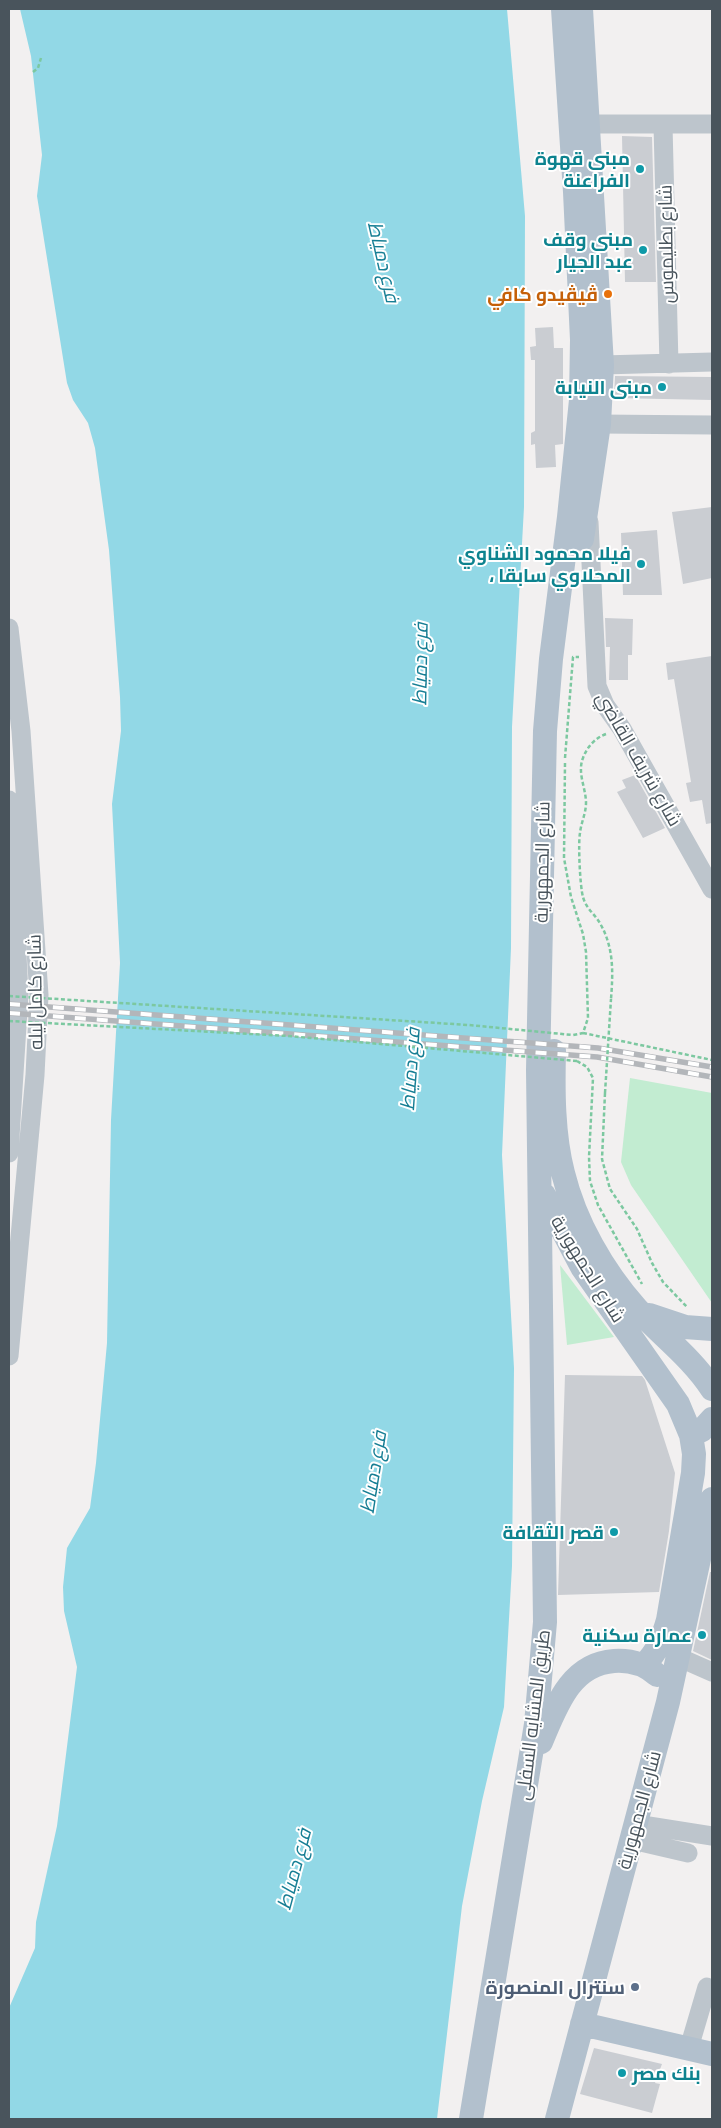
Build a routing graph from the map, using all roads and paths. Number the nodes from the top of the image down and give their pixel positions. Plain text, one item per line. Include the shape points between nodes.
1 (563, 9) edge
2 (582, 9) edge
3 (41, 58) dead end
4 (33, 72) dead end
5 (589, 124) junction
6 (663, 124) junction
7 (712, 124) edge
8 (712, 362) edge
9 (669, 364) junction
10 (602, 365) junction
11 (599, 424) junction
12 (712, 425) edge
13 (588, 501) junction
14 (9, 628) edge
15 (595, 658) junction
16 (622, 729) junction
17 (9, 800) edge
18 (712, 889) edge
19 (9, 996) edge
20 (9, 1021) edge
21 (583, 1032) junction
22 (712, 1060) edge
23 (9, 1153) edge
24 (540, 1186) junction
25 (641, 1298) junction
26 (687, 1307) junction
27 (682, 1308) dead end
28 (706, 1329) edge
29 (9, 1356) edge
30 (703, 1360) edge
31 (712, 1389) edge
32 (668, 1390) junction
33 (712, 1419) edge
34 (691, 1435) junction
35 (712, 1499) edge
36 (705, 1564) edge
37 (678, 1657) junction
38 (644, 1665) junction
39 (712, 1672) edge
40 (668, 1702) junction
41 (526, 1775) junction
42 (634, 1832) junction
43 (712, 1836) edge
44 (688, 1853) dead end
45 (707, 1987) dead end
46 (582, 2024) junction
47 (689, 2048) junction
48 (712, 2054) edge
49 (471, 2119) edge
50 (557, 2119) edge

1 - 24 main road, شارع الجمهورية via 582,340 581,400 545,731 538,1070
2 - 5 main road, شارع الجمهورية
3 - 4 path
5 - 6 street
5 - 10 main road, شارع الجمهورية
6 - 7 street
6 - 9 street, شارع بطليموس
8 - 9 street
9 - 10 street
10 - 11 main road, شارع الجمهورية
11 - 12 street
11 - 13 main road, شارع الجمهورية
13 - 15 street, شارع شريف القاضي
13 - 25 main road, شارع الجمهورية via 572,605 560,732 554,1078 562,1172 572,1201 600,1259
14 - 29 street, شارع كامل ليله via 21,731 39,995 35,1075
15 - 16 street, شارع شريف القاضي via 597,686 605,706
15 - 21 path via 573,657 565,758 564,858 586,952 588,1018
16 - 18 street, شارع شريف القاضي
16 - 26 path, bridge via 598,737 588,746 582,759 581,773 586,802 580,833 580,882 583,898 600,924 610,948 613,973 602,1160 610,1189 637,1228 652,1263 663,1282
17 - 23 street, شارع كامل ليله via 19,994
19 - 21 path, bridge via 468,1025 573,1035
20 - 25 path, bridge via 288,1036 577,1061 593,1078 589,1169 593,1193
21 - 22 path
24 - 32 main road, شارع الجمهورية via 582,1267
24 - 41 main road, طريق المشايه السفلى via 545,1622 537,1716
25 - 28 main road via 666,1322
25 - 30 main road, شارع الجمهورية
26 - 27 path
26 - 28 path
30 - 31 main road, شارع الجمهورية
30 - 32 main road via 677,1374
32 - 34 main road, شارع الجمهورية via 678,1404
33 - 34 main road via 702,1430
34 - 38 main road, شارع الجمهورية via 693,1473 668,1620 663,1639
35 - 36 main road, شارع الجمهورية
36 - 37 main road, شارع الجمهورية
37 - 39 street
37 - 40 main road, شارع الجمهورية
38 - 40 main road via 665,1687
38 - 41 main road via 625,1660 604,1661 586,1669 571,1682
40 - 42 main road, شارع الجمهورية
41 - 49 main road, طريق المشايه السفلى
42 - 43 street
42 - 44 street
42 - 46 main road, شارع الجمهورية
45 - 47 street
46 - 47 main road
46 - 50 main road, شارع الجمهورية
47 - 48 main road

